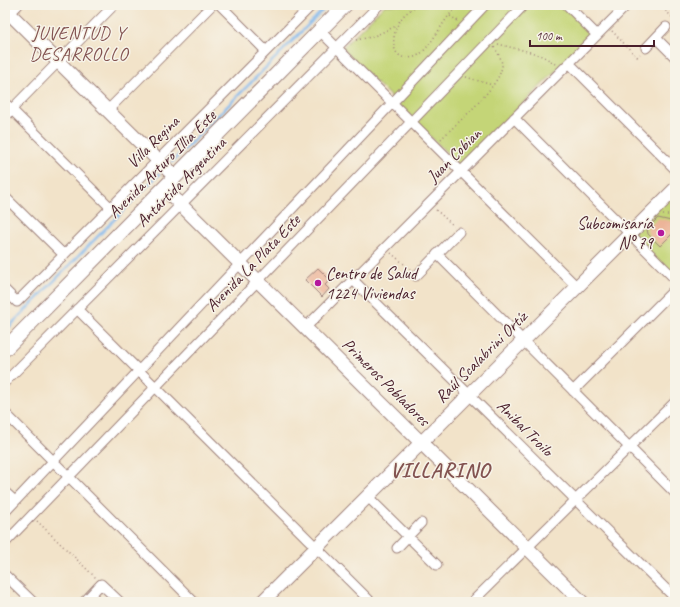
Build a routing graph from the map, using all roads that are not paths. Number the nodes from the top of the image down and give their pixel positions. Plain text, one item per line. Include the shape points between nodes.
1 (114, 5) edge
2 (212, 5) edge
3 (220, 5) edge
4 (312, 5) edge
5 (346, 5) edge
6 (485, 5) edge
7 (524, 5) edge
8 (567, 5) edge
9 (626, 5) edge
10 (382, 8) edge
11 (11, 9) edge
12 (666, 28) road end
13 (320, 31) junction
14 (597, 35) junction
15 (656, 38) junction
16 (336, 48) junction
17 (646, 48) road end
18 (266, 51) junction
19 (675, 57) edge
20 (58, 62) junction
21 (569, 63) junction
22 (392, 104) junction
23 (7, 109) edge
24 (108, 110) junction
25 (514, 118) junction
26 (410, 122) junction
27 (158, 160) junction
28 (675, 169) edge
29 (461, 172) junction
30 (175, 177) junction
31 (164, 188) junction
32 (675, 189) edge
33 (5, 197) edge
34 (181, 205) junction
35 (111, 208) junction
36 (459, 232) road end
37 (630, 234) junction
38 (437, 254) junction
39 (64, 255) junction
40 (240, 264) junction
41 (416, 276) road end
42 (675, 278) edge
43 (353, 280) junction
44 (257, 281) junction
45 (577, 287) junction
46 (675, 289) edge
47 (5, 290) edge
48 (77, 309) junction
49 (305, 328) junction
50 (523, 341) junction
51 (5, 349) edge
52 (139, 371) junction
53 (5, 382) edge
54 (155, 387) junction
55 (573, 391) junction
56 (469, 395) junction
57 (675, 402) edge
58 (5, 413) edge
59 (421, 443) junction
60 (629, 447) junction
61 (53, 461) junction
62 (69, 477) junction
63 (5, 492) edge
64 (675, 493) edge
65 (368, 496) junction
66 (575, 500) junction
67 (15, 501) junction
68 (5, 512) edge
69 (421, 524) dead end
70 (408, 537) junction
71 (5, 543) edge
72 (316, 548) junction
73 (397, 548) dead end
74 (527, 548) junction
75 (437, 565) dead end
76 (5, 575) edge
77 (675, 598) edge
78 (33, 602) edge
79 (84, 602) edge
80 (120, 602) edge
81 (194, 602) edge
82 (262, 602) edge
83 (371, 602) edge
84 (472, 602) edge
85 (582, 602) edge

1 - 20 street
2 - 24 street
3 - 18 street
4 - 18 street, Villa Regina
5 - 13 main road, Avenida Arturo Illia Este
6 - 22 street, Avenida La Plata Este
7 - 26 street, Avenida La Plata Este
8 - 14 street
9 - 14 street, Juan Cobian
10 - 16 street, Antártida Argentina
11 - 20 street
12 - 15 street
13 - 16 street
13 - 30 main road, Avenida Arturo Illia Este
14 - 21 street, Juan Cobian
15 - 17 street
15 - 19 street
16 - 22 street
16 - 34 street, Antártida Argentina
18 - 27 street, Villa Regina
20 - 23 street
20 - 24 street
21 - 25 street, Juan Cobian
21 - 28 street
22 - 26 street
22 - 40 street, Avenida La Plata Este
23 - 35 street
24 - 27 street
25 - 29 street, Juan Cobian
25 - 37 street
26 - 29 street
26 - 44 street, Avenida La Plata Este
27 - 30 street
27 - 35 street, Villa Regina
29 - 43 street, Juan Cobian
29 - 45 street
30 - 31 main road, Avenida Arturo Illia Este
31 - 34 street, Primeros Pobladores
31 - 51 main road, Avenida Arturo Illia Este
32 - 37 street, Raúl Scalabrini Ortíz
33 - 39 street
34 - 40 street, Primeros Pobladores
34 - 48 street, Antártida Argentina
35 - 39 street, Villa Regina
36 - 38 street
37 - 42 street
37 - 45 street, Raúl Scalabrini Ortíz
38 - 41 street
38 - 50 street
39 - 47 street, Villa Regina via 17,302
40 - 44 street, Primeros Pobladores
40 - 52 street, Avenida La Plata Este
43 - 49 street, Juan Cobian
43 - 56 street, Anibal Troilo
44 - 49 street, Primeros Pobladores
44 - 54 street, Avenida La Plata Este
45 - 50 street, Raúl Scalabrini Ortíz
46 - 55 street
48 - 52 street
48 - 53 street, Antártida Argentina
49 - 59 street, Primeros Pobladores
50 - 55 street
50 - 56 street, Raúl Scalabrini Ortíz
52 - 54 street
52 - 61 street, Avenida La Plata Este
54 - 62 street, Avenida La Plata Este
54 - 72 street
55 - 60 street
56 - 59 street, Raúl Scalabrini Ortíz
56 - 66 street, Anibal Troilo
57 - 60 street
58 - 61 street
59 - 65 street, Raúl Scalabrini Ortíz
59 - 74 street, Primeros Pobladores
60 - 64 street
60 - 66 street
61 - 62 street
61 - 67 street, Avenida La Plata Este
62 - 71 street, Avenida La Plata Este
62 - 81 street
63 - 67 street
65 - 70 street
65 - 72 street, Raúl Scalabrini Ortíz
66 - 74 street
66 - 77 street, Anibal Troilo
67 - 68 street, Avenida La Plata Este
69 - 70 street
70 - 73 street
70 - 75 street
72 - 82 street, Raúl Scalabrini Ortíz
72 - 83 street
74 - 84 street
74 - 85 street, Primeros Pobladores
76 - 78 street
79 - 80 street via 101,584

